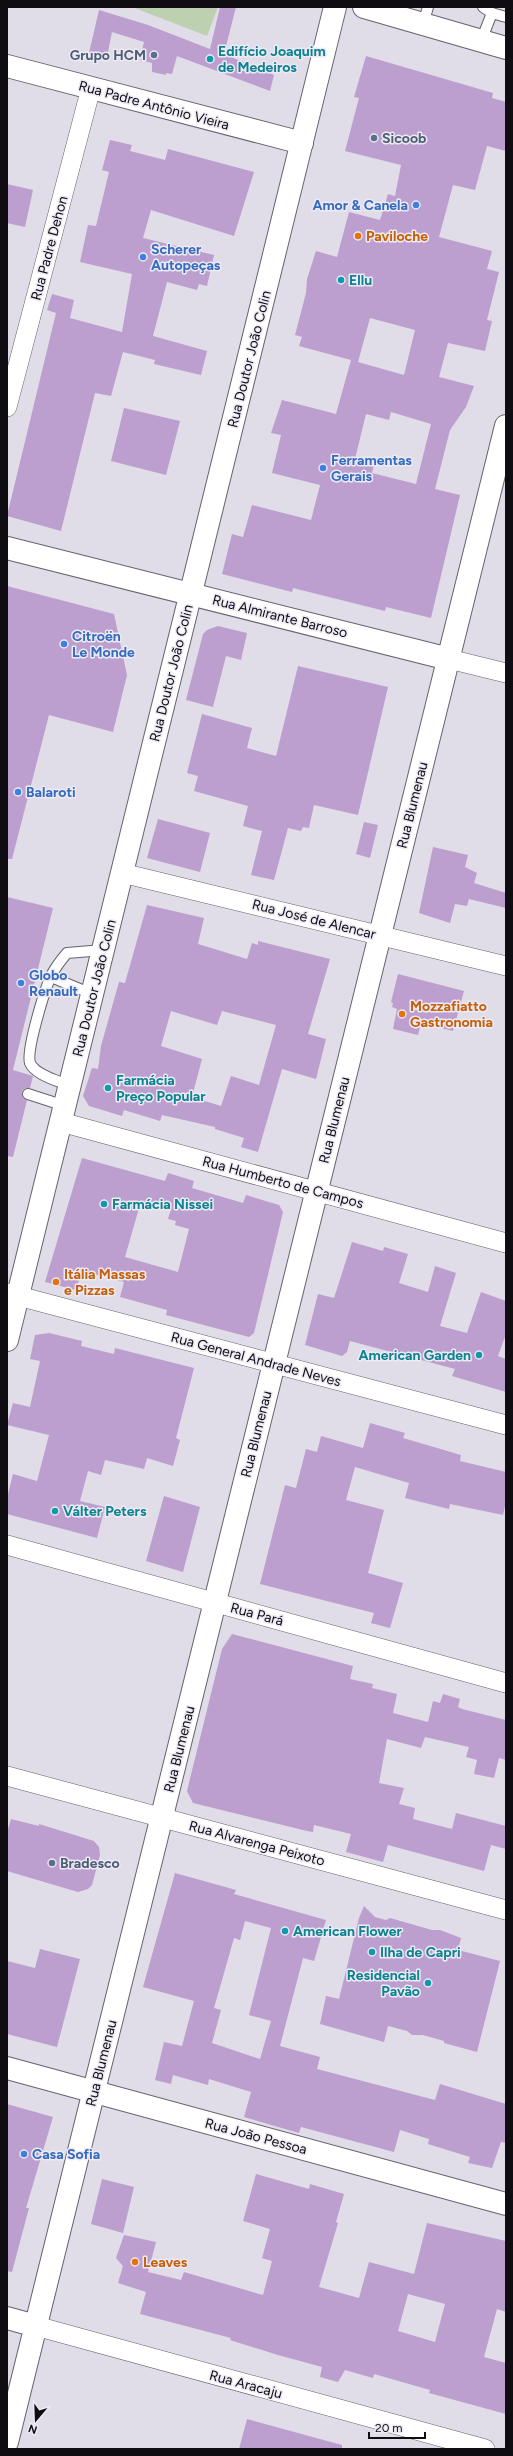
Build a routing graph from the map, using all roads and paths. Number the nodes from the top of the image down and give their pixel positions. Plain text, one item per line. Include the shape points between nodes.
1 (335, 7) edge
2 (364, 7) edge
3 (483, 7) edge
4 (492, 13) junction
5 (425, 16) edge
6 (506, 17) edge
7 (481, 41) junction
8 (506, 48) edge
9 (7, 66) edge
10 (92, 88) junction
11 (302, 144) junction
12 (7, 407) edge
13 (506, 426) edge
14 (7, 548) edge
15 (191, 594) junction
16 (449, 659) junction
17 (506, 673) edge
18 (122, 873) junction
19 (380, 936) junction
20 (103, 950) junction
21 (506, 966) edge
22 (51, 977) junction
23 (92, 994) junction
24 (28, 1094) dead end
25 (65, 1104) junction
26 (317, 1191) junction
27 (506, 1242) edge
28 (12, 1294) edge
29 (7, 1340) edge
30 (274, 1363) junction
31 (506, 1424) edge
32 (7, 1545) edge
33 (215, 1602) junction
34 (506, 1682) edge
35 (7, 1776) edge
36 (162, 1817) junction
37 (506, 1910) edge
38 (7, 2068) edge
39 (94, 2091) junction
40 (506, 2204) edge
41 (7, 2318) edge
42 (36, 2326) junction
43 (7, 2442) edge
44 (484, 2449) edge

1 - 11 main road, Rua Doutor João Colin
2 - 5 main road
3 - 4 lane
4 - 6 lane
4 - 7 lane
5 - 7 main road
7 - 8 main road
9 - 10 main road, Rua Padre Antônio Vieira
10 - 11 main road, Rua Padre Antônio Vieira
10 - 12 street, Rua Padre Dehon
11 - 15 main road, Rua Doutor João Colin
13 - 16 main road, Rua Blumenau
14 - 15 main road, Rua Almirante Barroso
15 - 16 main road, Rua Almirante Barroso
15 - 18 main road, Rua Doutor João Colin
16 - 17 street, Rua Almirante Barroso
16 - 19 main road, Rua Blumenau
18 - 19 street, Rua José de Alencar
18 - 20 main road, Rua Doutor João Colin
19 - 21 street, Rua José de Alencar
19 - 26 main road, Rua Blumenau
20 - 22 lane via 67,953
20 - 23 main road, Rua Doutor João Colin
22 - 23 lane
22 - 25 lane via 37,1019 30,1062
23 - 25 main road, Rua Doutor João Colin
24 - 25 lane
25 - 26 street, Rua Humberto de Campos
25 - 28 main road, Rua Doutor João Colin
26 - 27 street, Rua Humberto de Campos
26 - 30 main road, Rua Blumenau
28 - 29 main road, Rua Doutor João Colin
28 - 30 street, Rua General Andrade Neves
30 - 31 street, Rua General Andrade Neves
30 - 33 main road, Rua Blumenau
32 - 33 street, Rua Pará
33 - 34 street, Rua Pará
33 - 36 main road, Rua Blumenau
35 - 36 street, Rua Alvarenga Peixoto
36 - 37 street, Rua Alvarenga Peixoto
36 - 39 main road, Rua Blumenau
38 - 39 main road, Rua João Pessoa
39 - 40 main road, Rua João Pessoa
39 - 42 main road, Rua Blumenau
41 - 42 main road, Rua Aracaju
42 - 43 main road, Rua Blumenau
42 - 44 street, Rua Aracaju

